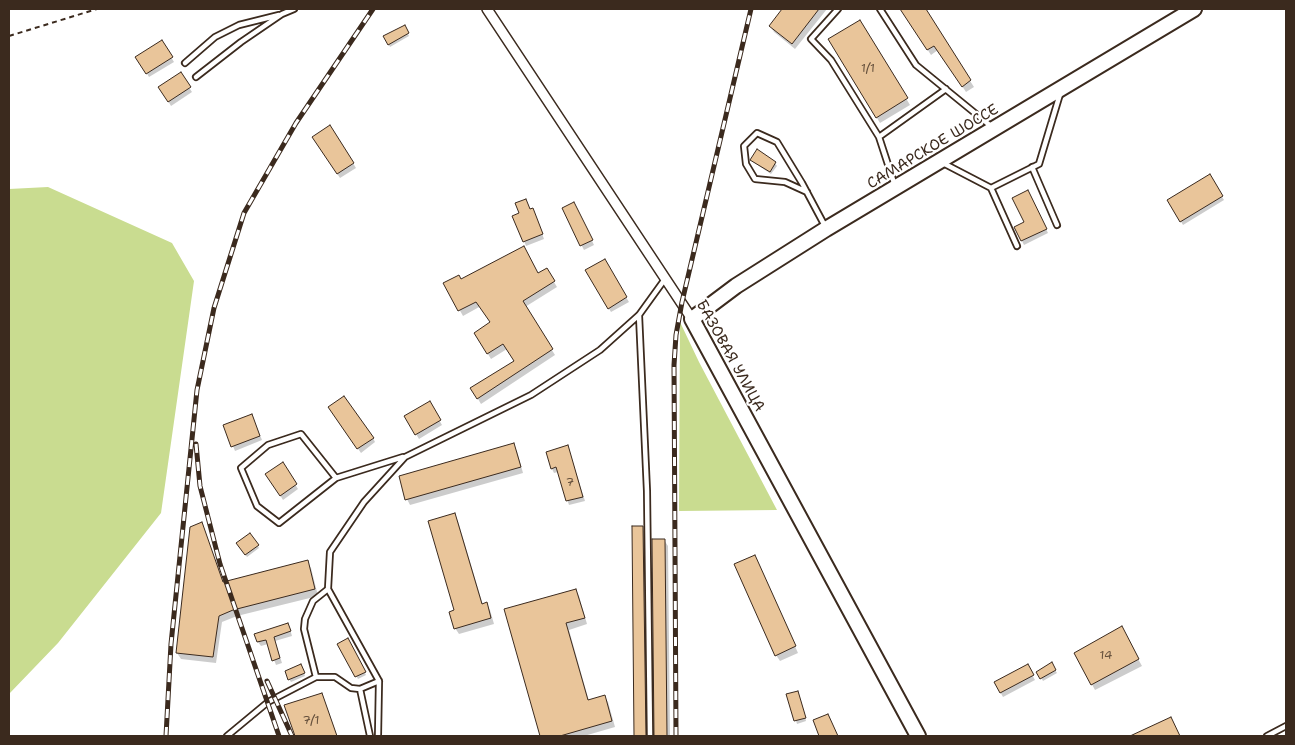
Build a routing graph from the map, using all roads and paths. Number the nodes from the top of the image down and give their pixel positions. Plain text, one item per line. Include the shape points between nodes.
1 (97, 9) edge
2 (294, 9) edge
3 (487, 9) edge
4 (838, 9) edge
5 (880, 9) edge
6 (1194, 9) edge
7 (282, 14) junction
8 (9, 36) edge
9 (185, 63) dead end
10 (196, 77) dead end
11 (946, 89) junction
12 (1062, 89) junction
13 (995, 129) junction
14 (879, 138) junction
15 (940, 162) junction
16 (1032, 168) junction
17 (896, 188) junction
18 (991, 188) junction
19 (807, 192) junction
20 (1057, 225) dead end
21 (826, 229) junction
22 (1017, 246) dead end
23 (664, 279) junction
24 (639, 315) junction
25 (692, 319) junction
26 (405, 457) junction
27 (336, 478) junction
28 (328, 590) junction
29 (316, 677) junction
30 (380, 681) junction
31 (360, 689) junction
32 (1286, 726) edge
33 (227, 736) edge
34 (370, 736) edge
35 (378, 736) edge
36 (650, 736) edge
37 (918, 736) edge
38 (1266, 736) edge

1 - 8 path
2 - 7 lane
3 - 23 street, БАЗОВАЯ УЛИЦА
4 - 14 lane via 811,39 830,60
5 - 11 lane via 916,65
6 - 12 street, САМАРСКОЕ ШОССЕ
7 - 9 lane via 239,25 215,37
7 - 10 lane
11 - 13 lane
11 - 14 lane
12 - 13 street, САМАРСКОЕ ШОССЕ
12 - 16 lane via 1039,164
13 - 15 street, САМАРСКОЕ ШОССЕ
14 - 17 lane
15 - 17 street, САМАРСКОЕ ШОССЕ
15 - 18 lane
16 - 18 lane
16 - 20 lane
17 - 21 street, САМАРСКОЕ ШОССЕ
18 - 22 lane
19 - 19 lane via 777,142 757,133 744,146 746,164 755,179 785,182
19 - 21 lane
21 - 25 street, САМАРСКОЕ ШОССЕ via 736,286
23 - 24 lane
23 - 25 street, БАЗОВАЯ УЛИЦА
24 - 26 lane via 600,350 531,395
24 - 36 lane via 647,491
25 - 37 street, БАЗОВАЯ УЛИЦА
26 - 27 lane
26 - 28 lane via 364,502 330,552
27 - 27 lane via 279,523 257,506 241,468 268,445 301,434
28 - 29 lane via 313,601 304,628
28 - 30 lane
29 - 31 lane via 335,677 351,688
29 - 33 lane via 268,702
30 - 31 lane
30 - 35 lane
31 - 34 lane
32 - 38 lane

